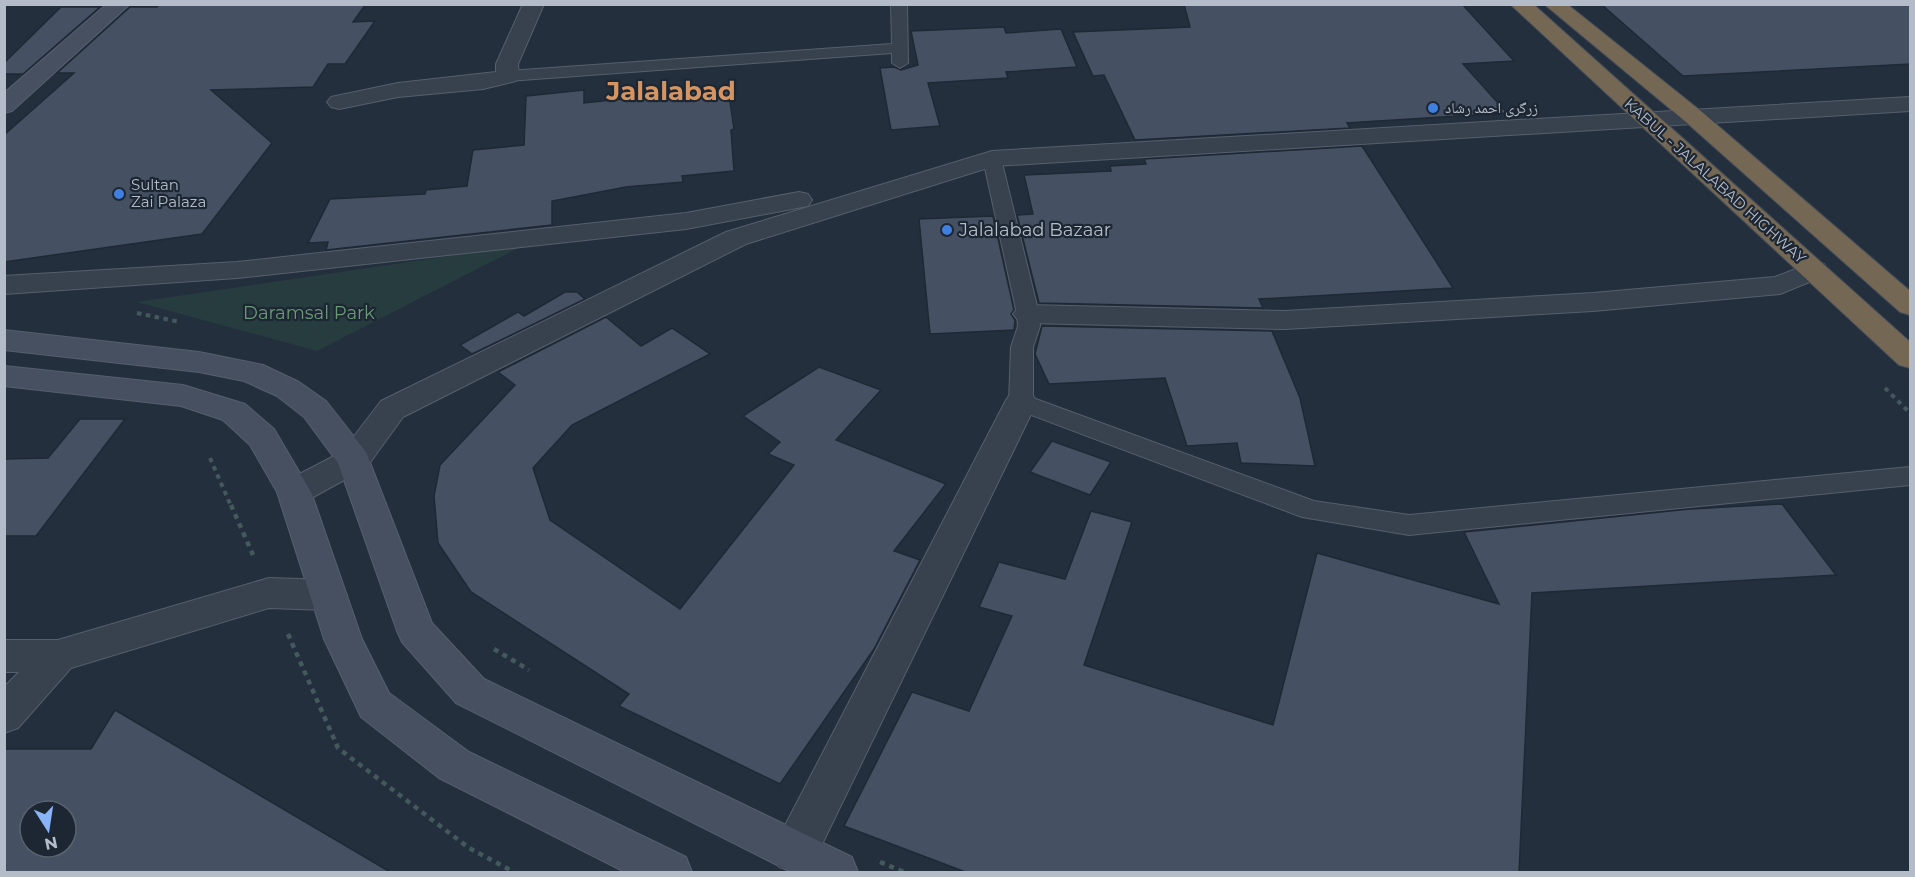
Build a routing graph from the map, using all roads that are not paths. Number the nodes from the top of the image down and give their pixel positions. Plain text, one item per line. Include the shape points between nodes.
1 (120, 4) edge
2 (534, 4) edge
3 (899, 4) edge
4 (1520, 4) edge
5 (1554, 4) edge
6 (508, 76) junction
7 (339, 102) dead end
8 (1911, 104) edge
9 (4, 106) edge
10 (1694, 117) junction
11 (1649, 120) junction
12 (992, 159) junction
13 (1814, 270) junction
14 (4, 285) edge
15 (1911, 306) edge
16 (1028, 314) junction
17 (4, 340) edge
18 (1911, 357) edge
19 (4, 376) edge
20 (1021, 402) junction
21 (354, 460) junction
22 (1911, 476) edge
23 (294, 492) junction
24 (328, 595) junction
25 (4, 656) edge
26 (58, 656) junction
27 (4, 716) edge
28 (795, 852) junction
29 (670, 873) edge
30 (836, 873) edge

1 - 9 main road
2 - 6 street via 507,64
3 - 6 lane via 900,55
4 - 11 highway, KABUL - JALALABAD HIGHWAY
5 - 10 highway, KABUL - JALALABAD HIGHWAY
6 - 7 street
8 - 10 street
10 - 11 street
10 - 15 highway, KABUL - JALALABAD HIGHWAY
11 - 12 street
11 - 13 highway, KABUL - JALALABAD HIGHWAY
12 - 14 street via 686,221 237,270
12 - 16 lane
12 - 21 street via 736,238 392,409
13 - 16 street via 1780,285 1593,302 1285,320
13 - 18 highway, KABUL - JALALABAD HIGHWAY
16 - 20 lane via 1029,326 1022,347
17 - 21 main road via 200,362 252,372 288,388 315,409
19 - 23 main road via 183,396 234,412 262,437
20 - 22 lane via 1311,510 1409,525
20 - 28 street
21 - 23 street
21 - 28 main road via 416,631 470,691
23 - 24 main road
24 - 26 street via 269,592
24 - 29 main road via 342,639 375,705 454,765
25 - 26 street
26 - 27 street
28 - 30 main road

